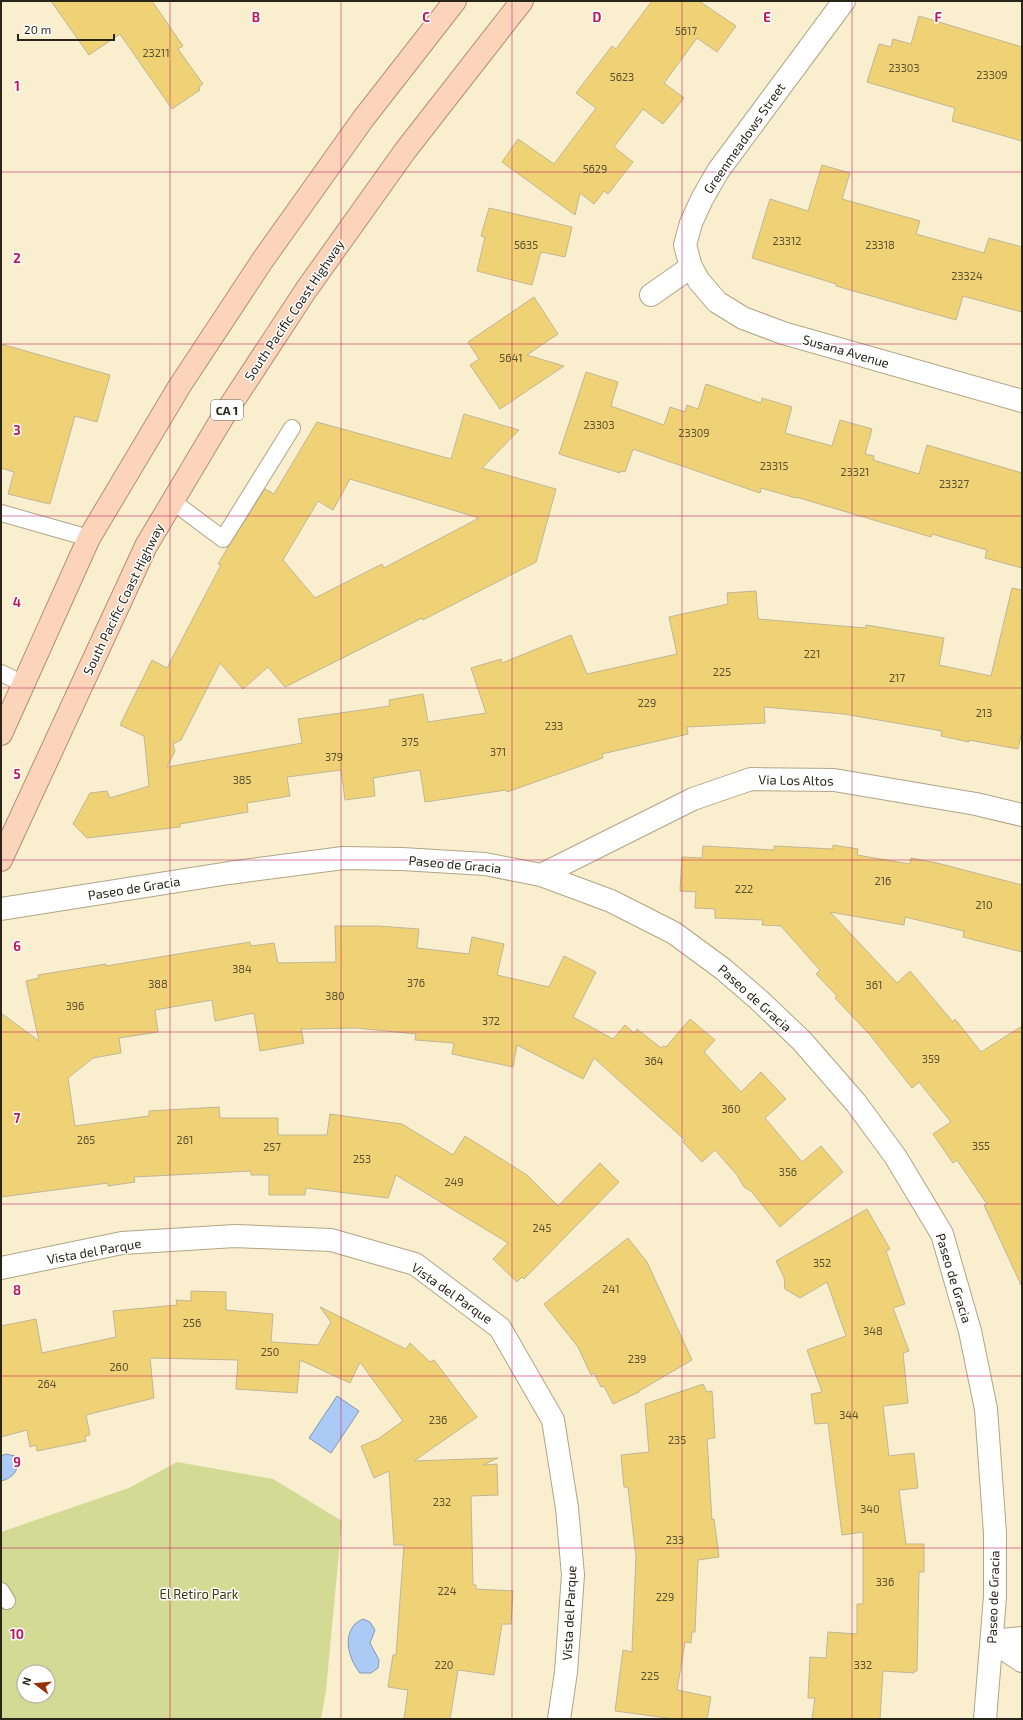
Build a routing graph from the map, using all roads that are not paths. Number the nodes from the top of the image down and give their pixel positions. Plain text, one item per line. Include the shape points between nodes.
1 (455, 1) edge
2 (522, 1) edge
3 (844, 1) edge
4 (691, 267) junction
5 (651, 295) dead end
6 (1022, 401) edge
7 (292, 428) dead end
8 (172, 501) junction
9 (1, 513) edge
10 (89, 538) junction
11 (1, 673) edge
12 (24, 684) junction
13 (1, 734) edge
14 (1022, 815) edge
15 (1, 860) edge
16 (540, 875) junction
17 (1, 909) edge
18 (1, 1268) edge
19 (1022, 1638) edge
20 (992, 1641) junction
21 (1022, 1662) edge
22 (559, 1719) edge
23 (985, 1719) edge

1 - 10 highway via 363,119 262,261 179,387
2 - 8 highway, South Pacific Coast Highway / CA 1 via 405,150 306,290 224,415
3 - 4 street, Greenmeadows Street via 718,171 702,199 685,245
4 - 5 street
4 - 6 street, Susana Avenue via 717,302 743,318 782,333
7 - 8 lane via 223,539
8 - 15 highway, South Pacific Coast Highway / CA 1 via 146,546
9 - 10 lane
10 - 12 highway
11 - 12 lane
12 - 13 highway
14 - 16 street, Via Los Altos via 976,804 834,780 750,779 693,799
16 - 17 street, Paseo de Gracia via 485,864 343,858
16 - 20 street, Paseo de Gracia via 611,901 674,933 760,1000 802,1041 856,1103 895,1156 942,1234 970,1331 986,1409 995,1533
18 - 22 street, Vista del Parque via 122,1243 235,1236 331,1240 415,1264 500,1328 553,1420 567,1508 573,1575 566,1672
19 - 20 street
20 - 21 street
20 - 23 street, Paseo de Gracia

